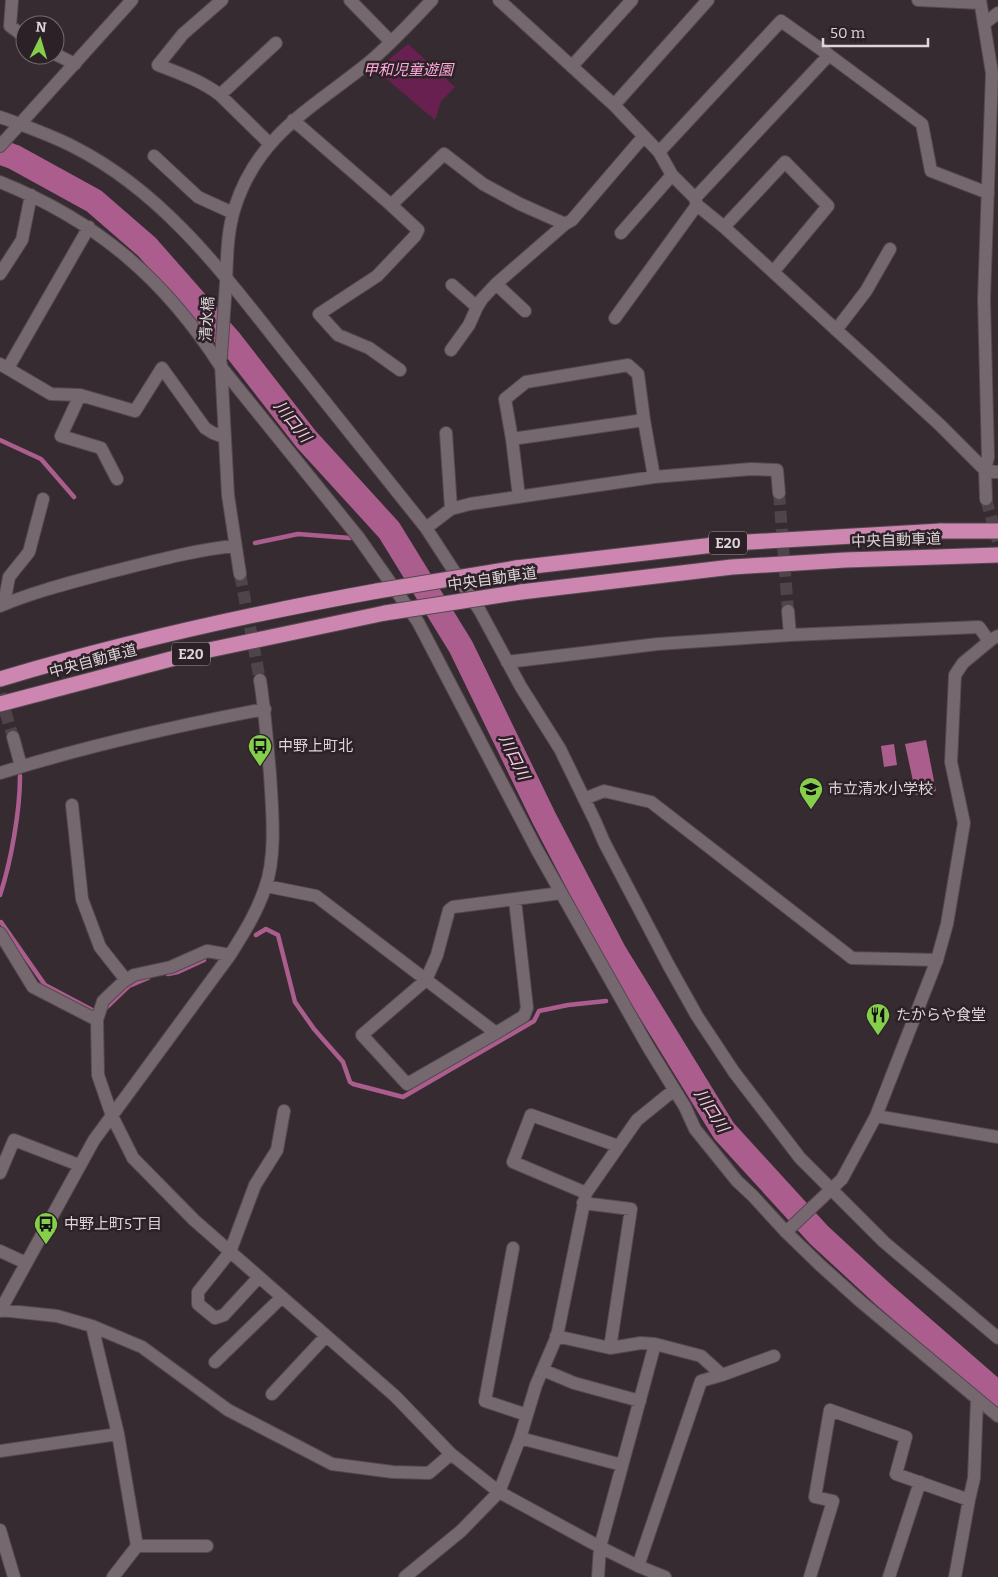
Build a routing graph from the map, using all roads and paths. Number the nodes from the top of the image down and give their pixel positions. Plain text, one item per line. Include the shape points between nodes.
1 (12, 0) edge
2 (132, 0) edge
3 (222, 0) edge
4 (350, 0) edge
5 (432, 0) edge
6 (499, 0) edge
7 (632, 0) edge
8 (708, 0) edge
9 (918, 0) edge
10 (980, 2) edge
11 (998, 13) edge
12 (984, 23) junction
13 (5, 25) edge
14 (391, 42) junction
15 (276, 43) dead end
16 (829, 55) junction
17 (65, 59) edge
18 (75, 64) junction
19 (572, 66) junction
20 (220, 95) junction
21 (614, 105) junction
22 (0, 118) edge
23 (293, 120) junction
24 (17, 127) junction
25 (644, 136) junction
26 (269, 143) junction
27 (0, 146) edge
28 (659, 152) junction
29 (154, 156) dead end
30 (672, 175) junction
31 (0, 182) edge
32 (988, 193) junction
33 (31, 194) junction
34 (696, 201) junction
35 (391, 205) junction
36 (233, 213) junction
37 (564, 224) junction
38 (89, 227) junction
39 (724, 227) junction
40 (621, 233) dead end
41 (890, 249) dead end
42 (773, 272) junction
43 (0, 274) edge
44 (226, 280) junction
45 (496, 284) junction
46 (452, 285) dead end
47 (476, 307) junction
48 (525, 311) dead end
49 (614, 318) dead end
50 (836, 330) junction
51 (452, 350) dead end
52 (221, 362) junction
53 (4, 366) edge
54 (400, 370) dead end
55 (80, 395) junction
56 (644, 420) junction
57 (446, 433) dead end
58 (224, 437) junction
59 (512, 439) junction
60 (992, 471) edge
61 (654, 477) junction
62 (117, 479) dead end
63 (779, 493) tunnel mouth
64 (519, 496) junction
65 (43, 499) dead end
66 (986, 499) tunnel mouth
67 (451, 509) junction
68 (426, 528) junction
69 (998, 531) edge
70 (234, 546) junction
71 (998, 555) edge
72 (240, 574) tunnel mouth
73 (2, 605) edge
74 (788, 611) tunnel mouth
75 (790, 636) junction
76 (994, 639) edge
77 (507, 662) junction
78 (0, 679) edge
79 (260, 680) tunnel mouth
80 (0, 704) edge
81 (265, 709) junction
82 (13, 737) tunnel mouth
83 (21, 766) junction
84 (0, 773) edge
85 (584, 799) junction
86 (72, 805) dead end
87 (266, 886) junction
88 (561, 893) junction
89 (515, 900) junction
90 (0, 932) edge
91 (230, 955) junction
92 (937, 960) junction
93 (126, 980) junction
94 (426, 980) junction
95 (96, 1020) junction
96 (496, 1033) junction
97 (674, 1090) junction
98 (284, 1111) dead end
99 (112, 1116) junction
100 (876, 1116) junction
101 (998, 1137) edge
102 (618, 1146) junction
103 (80, 1165) junction
104 (0, 1173) edge
105 (829, 1191) junction
106 (585, 1198) junction
107 (788, 1230) junction
108 (513, 1248) dead end
109 (0, 1251) edge
110 (230, 1252) junction
111 (26, 1263) junction
112 (258, 1277) junction
113 (282, 1297) junction
114 (0, 1310) edge
115 (92, 1326) junction
116 (326, 1336) junction
117 (556, 1336) junction
118 (998, 1338) edge
119 (655, 1344) junction
120 (610, 1348) junction
121 (774, 1356) dead end
122 (215, 1362) dead end
123 (543, 1370) junction
124 (722, 1375) junction
125 (272, 1394) dead end
126 (977, 1399) junction
127 (640, 1400) junction
128 (527, 1415) junction
129 (998, 1416) edge
130 (118, 1434) junction
131 (520, 1438) junction
132 (0, 1451) edge
133 (451, 1454) junction
134 (622, 1465) junction
135 (920, 1482) junction
136 (499, 1492) junction
137 (969, 1500) junction
138 (0, 1530) edge
139 (137, 1546) junction
140 (207, 1546) dead end
141 (600, 1547) junction
142 (638, 1566) junction
143 (14, 1577) edge
144 (114, 1577) edge
145 (405, 1577) edge
146 (598, 1577) edge
147 (665, 1577) edge
148 (810, 1577) edge
149 (889, 1577) edge
150 (955, 1577) edge

1 - 13 street
2 - 18 street
3 - 20 street via 183,34 158,64
4 - 14 street
5 - 14 street, 清水橋
6 - 19 street
7 - 19 street
8 - 21 street
9 - 10 street
10 - 12 street
11 - 12 street
12 - 32 street via 992,73
14 - 23 street, 清水橋
15 - 20 street
16 - 28 street via 781,21
16 - 32 street via 922,124 931,171
16 - 34 street
17 - 18 street
18 - 24 street
19 - 21 street
20 - 26 street
21 - 25 street
22 - 24 street
23 - 26 street, 清水橋
23 - 35 street
24 - 27 street
24 - 44 street via 73,146 106,165 180,226
25 - 28 street
25 - 37 street via 572,220
26 - 36 street, 清水橋 via 240,192
28 - 30 street
29 - 36 street via 198,197
30 - 34 street
30 - 40 street
31 - 33 street
32 - 60 street via 984,299 988,457
33 - 38 street
33 - 43 street via 22,240
34 - 39 street
34 - 49 street
35 - 37 street via 444,154 483,184
35 - 54 street via 418,230 415,236 377,276 319,314 338,335 369,348
36 - 44 street, 清水橋
37 - 45 street
38 - 52 street via 153,281
38 - 53 street
39 - 42 street
39 - 42 street via 785,162 828,206
41 - 50 street via 866,291
42 - 50 street
44 - 52 street, 清水橋
44 - 68 street
45 - 47 street
45 - 48 street
46 - 47 street
47 - 51 street
50 - 60 street
52 - 58 street, 清水橋
52 - 88 street via 359,538 418,622
53 - 55 street via 51,394
55 - 58 street via 135,411 162,368 205,428
55 - 62 street via 61,436 101,448
56 - 59 street
56 - 59 street via 638,374 628,365 526,382 506,399
56 - 61 street
57 - 67 street
58 - 70 street, 清水橋
59 - 64 street
60 - 66 street
61 - 63 street via 776,470
61 - 64 street
64 - 67 street
65 - 73 street via 29,552 9,577
67 - 68 street
68 - 77 street via 480,611
69 - 78 highway, 中央自動車道 / E20, bridge via 730,542 516,568 279,609 184,630
70 - 72 street, 清水橋
70 - 73 street via 148,563 48,589
71 - 80 highway, 中央自動車道 / E20, bridge via 732,567 521,592 385,613 190,654
74 - 75 street
75 - 76 street via 979,627
75 - 77 street via 658,644
76 - 92 street via 963,663 955,675 951,762 964,824 947,924
77 - 85 street via 560,749
79 - 81 street
81 - 83 street via 114,741
81 - 87 street via 273,845
82 - 83 street
83 - 84 street
85 - 92 street via 604,791 651,802 852,958
85 - 105 street via 697,1016 734,1072
86 - 93 street via 82,899 100,947
87 - 91 street via 249,925
87 - 94 street via 316,896
88 - 89 street
88 - 97 street
89 - 94 street via 449,910 437,955
89 - 96 street via 527,1008 524,1016
90 - 95 street via 33,987
91 - 93 street via 207,951 171,967 134,975
91 - 99 street
92 - 100 street
93 - 95 street via 103,1001
94 - 96 street
94 - 96 street via 362,1035 407,1084
95 - 99 street via 98,1075
97 - 102 street via 637,1120
97 - 107 street via 695,1129 718,1159
98 - 110 street via 277,1150 255,1185
99 - 103 street
99 - 110 street via 133,1158
100 - 101 street
100 - 105 street via 848,1170
102 - 106 street
102 - 106 street via 531,1115 513,1162
103 - 104 street via 14,1140
103 - 111 street
105 - 107 street
105 - 118 street
106 - 117 street
106 - 120 street via 631,1209
107 - 126 street via 860,1301
108 - 128 street via 485,1401
109 - 111 street
110 - 112 street
110 - 112 street via 198,1292 198,1304 215,1318 224,1315
111 - 114 street
112 - 113 street
113 - 116 street
113 - 122 street
114 - 115 street via 57,1316
115 - 130 street
115 - 133 street via 142,1347 228,1410 332,1464 429,1473
116 - 125 street
116 - 133 street via 394,1396
117 - 120 street
117 - 123 street
119 - 120 street
119 - 124 street via 701,1356
119 - 127 street
121 - 124 street
123 - 127 street via 574,1383
123 - 128 street
124 - 142 street via 701,1381
126 - 129 street
126 - 137 street via 974,1478
127 - 134 street
128 - 131 street
130 - 132 street
130 - 139 street
131 - 134 street
131 - 136 street
133 - 136 street
134 - 141 street
135 - 137 street
135 - 148 street via 896,1474 906,1437 830,1410 815,1497 833,1501
135 - 149 street
136 - 141 street
136 - 145 street via 461,1531
137 - 150 street
138 - 143 street
139 - 140 street
139 - 144 street
141 - 142 street
141 - 146 street
142 - 147 street

